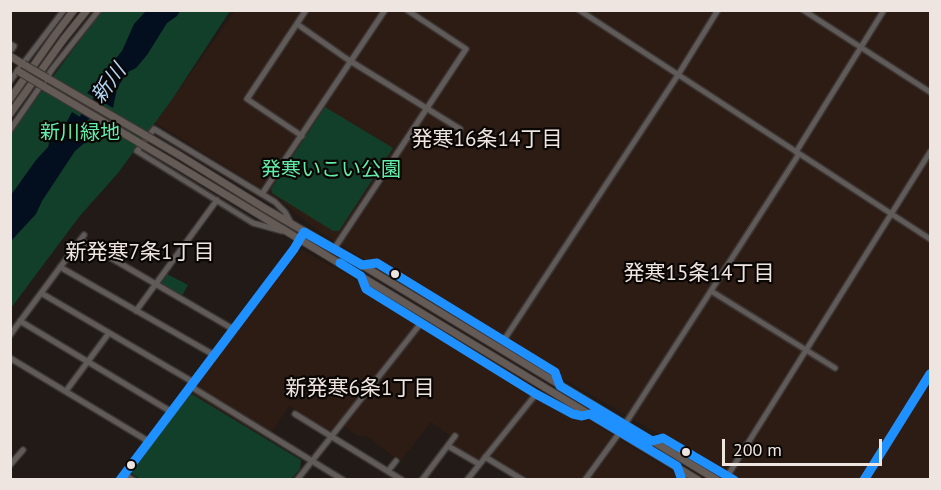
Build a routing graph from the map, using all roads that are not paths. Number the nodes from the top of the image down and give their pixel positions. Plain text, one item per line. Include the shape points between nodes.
1 (64, 10) edge
2 (74, 10) edge
3 (87, 10) edge
4 (99, 10) edge
5 (306, 10) edge
6 (385, 10) edge
7 (407, 10) edge
8 (579, 10) edge
9 (718, 10) edge
10 (803, 10) edge
11 (884, 10) edge
12 (297, 24) junction
13 (861, 48) junction
14 (11, 50) edge
15 (351, 62) junction
16 (23, 64) junction
17 (10, 67) edge
18 (18, 71) junction
19 (678, 75) junction
20 (47, 78) junction
21 (10, 81) edge
22 (43, 86) junction
23 (930, 92) edge
24 (10, 99) edge
25 (426, 108) junction
26 (10, 114) edge
27 (460, 129) dead end
28 (10, 130) edge
29 (302, 135) junction
30 (930, 152) edge
31 (797, 153) junction
32 (262, 194) junction
33 (217, 200) junction
34 (892, 214) junction
35 (291, 229) junction
36 (302, 235) junction
37 (930, 239) edge
38 (334, 249) junction
39 (362, 265) junction
40 (60, 267) junction
41 (361, 276) junction
42 (154, 284) junction
43 (711, 291) junction
44 (41, 293) junction
45 (136, 310) junction
46 (20, 321) junction
47 (422, 324) junction
48 (233, 329) junction
49 (109, 333) junction
50 (10, 334) edge
51 (504, 340) junction
52 (807, 351) junction
53 (214, 355) junction
54 (10, 358) edge
55 (87, 361) junction
56 (835, 368) dead end
57 (930, 374) edge
58 (192, 384) junction
59 (560, 386) junction
60 (66, 391) junction
61 (536, 394) junction
62 (170, 411) junction
63 (295, 414) dead end
64 (590, 414) junction
65 (624, 424) junction
66 (620, 432) junction
67 (332, 436) junction
68 (455, 436) dead end
69 (148, 441) junction
70 (652, 441) junction
71 (448, 446) junction
72 (22, 450) dead end
73 (484, 457) junction
74 (396, 460) dead end
75 (313, 461) junction
76 (11, 464) edge
77 (479, 464) junction
78 (677, 466) junction
79 (388, 471) junction
80 (124, 474) junction
81 (728, 475) junction
82 (120, 480) edge
83 (133, 480) edge
84 (297, 480) edge
85 (343, 480) edge
86 (402, 480) edge
87 (422, 480) edge
88 (467, 480) edge
89 (523, 480) edge
90 (585, 480) edge
91 (682, 480) edge
92 (698, 480) edge
93 (717, 480) edge
94 (735, 480) edge
95 (864, 480) edge

1 - 16 street
2 - 24 main road
3 - 26 main road
4 - 20 street
5 - 12 street
6 - 15 street
7 - 25 street via 466,49
8 - 19 street
9 - 19 street
10 - 13 street
11 - 13 street
12 - 15 street
12 - 29 street via 248,99
13 - 23 street
13 - 31 street
14 - 16 main road
15 - 25 street
15 - 29 street
16 - 18 street
16 - 20 main road, bridge
17 - 18 main road
18 - 21 street
18 - 22 main road, bridge
19 - 31 street
19 - 51 street
20 - 22 street
20 - 35 main road, bridge via 179,155
22 - 28 street
22 - 35 main road, bridge
25 - 27 street
25 - 38 street
29 - 32 street
30 - 34 street
31 - 34 street
31 - 43 street
32 - 33 street via 154,129 137,151
32 - 35 street via 280,206
33 - 35 street via 253,223
33 - 42 street
34 - 37 street
34 - 52 street
35 - 36 main road
36 - 38 main road
36 - 41 main road
36 - 48 street
38 - 39 main road
39 - 51 street via 377,263
39 - 59 main road
40 - 42 street via 82,238
40 - 44 street
40 - 45 street
41 - 47 street via 366,289
41 - 64 main road
42 - 45 street
42 - 48 street
43 - 52 street
43 - 65 street
44 - 46 street
44 - 49 street
45 - 53 street
46 - 50 street
46 - 55 street
47 - 61 street
47 - 67 street
48 - 53 street
49 - 55 street
49 - 58 street
51 - 59 street via 555,372
52 - 56 street
52 - 81 street
53 - 58 street
54 - 60 street
55 - 60 street
55 - 62 street
57 - 95 main road
58 - 62 street
58 - 75 street
59 - 65 main road
60 - 69 street
61 - 64 street via 573,414
61 - 73 street
62 - 69 street
63 - 67 street
64 - 66 main road
65 - 66 street
65 - 70 main road
66 - 78 main road
66 - 90 street
67 - 75 street
67 - 79 street
68 - 71 street
69 - 80 street
70 - 81 street via 663,438
70 - 93 main road
71 - 77 street
71 - 87 street
72 - 76 street
73 - 77 street
73 - 89 street
74 - 79 street
75 - 84 street
75 - 85 street
77 - 88 street
78 - 91 street
78 - 92 main road
79 - 86 street
80 - 82 street
80 - 83 street
81 - 94 street

